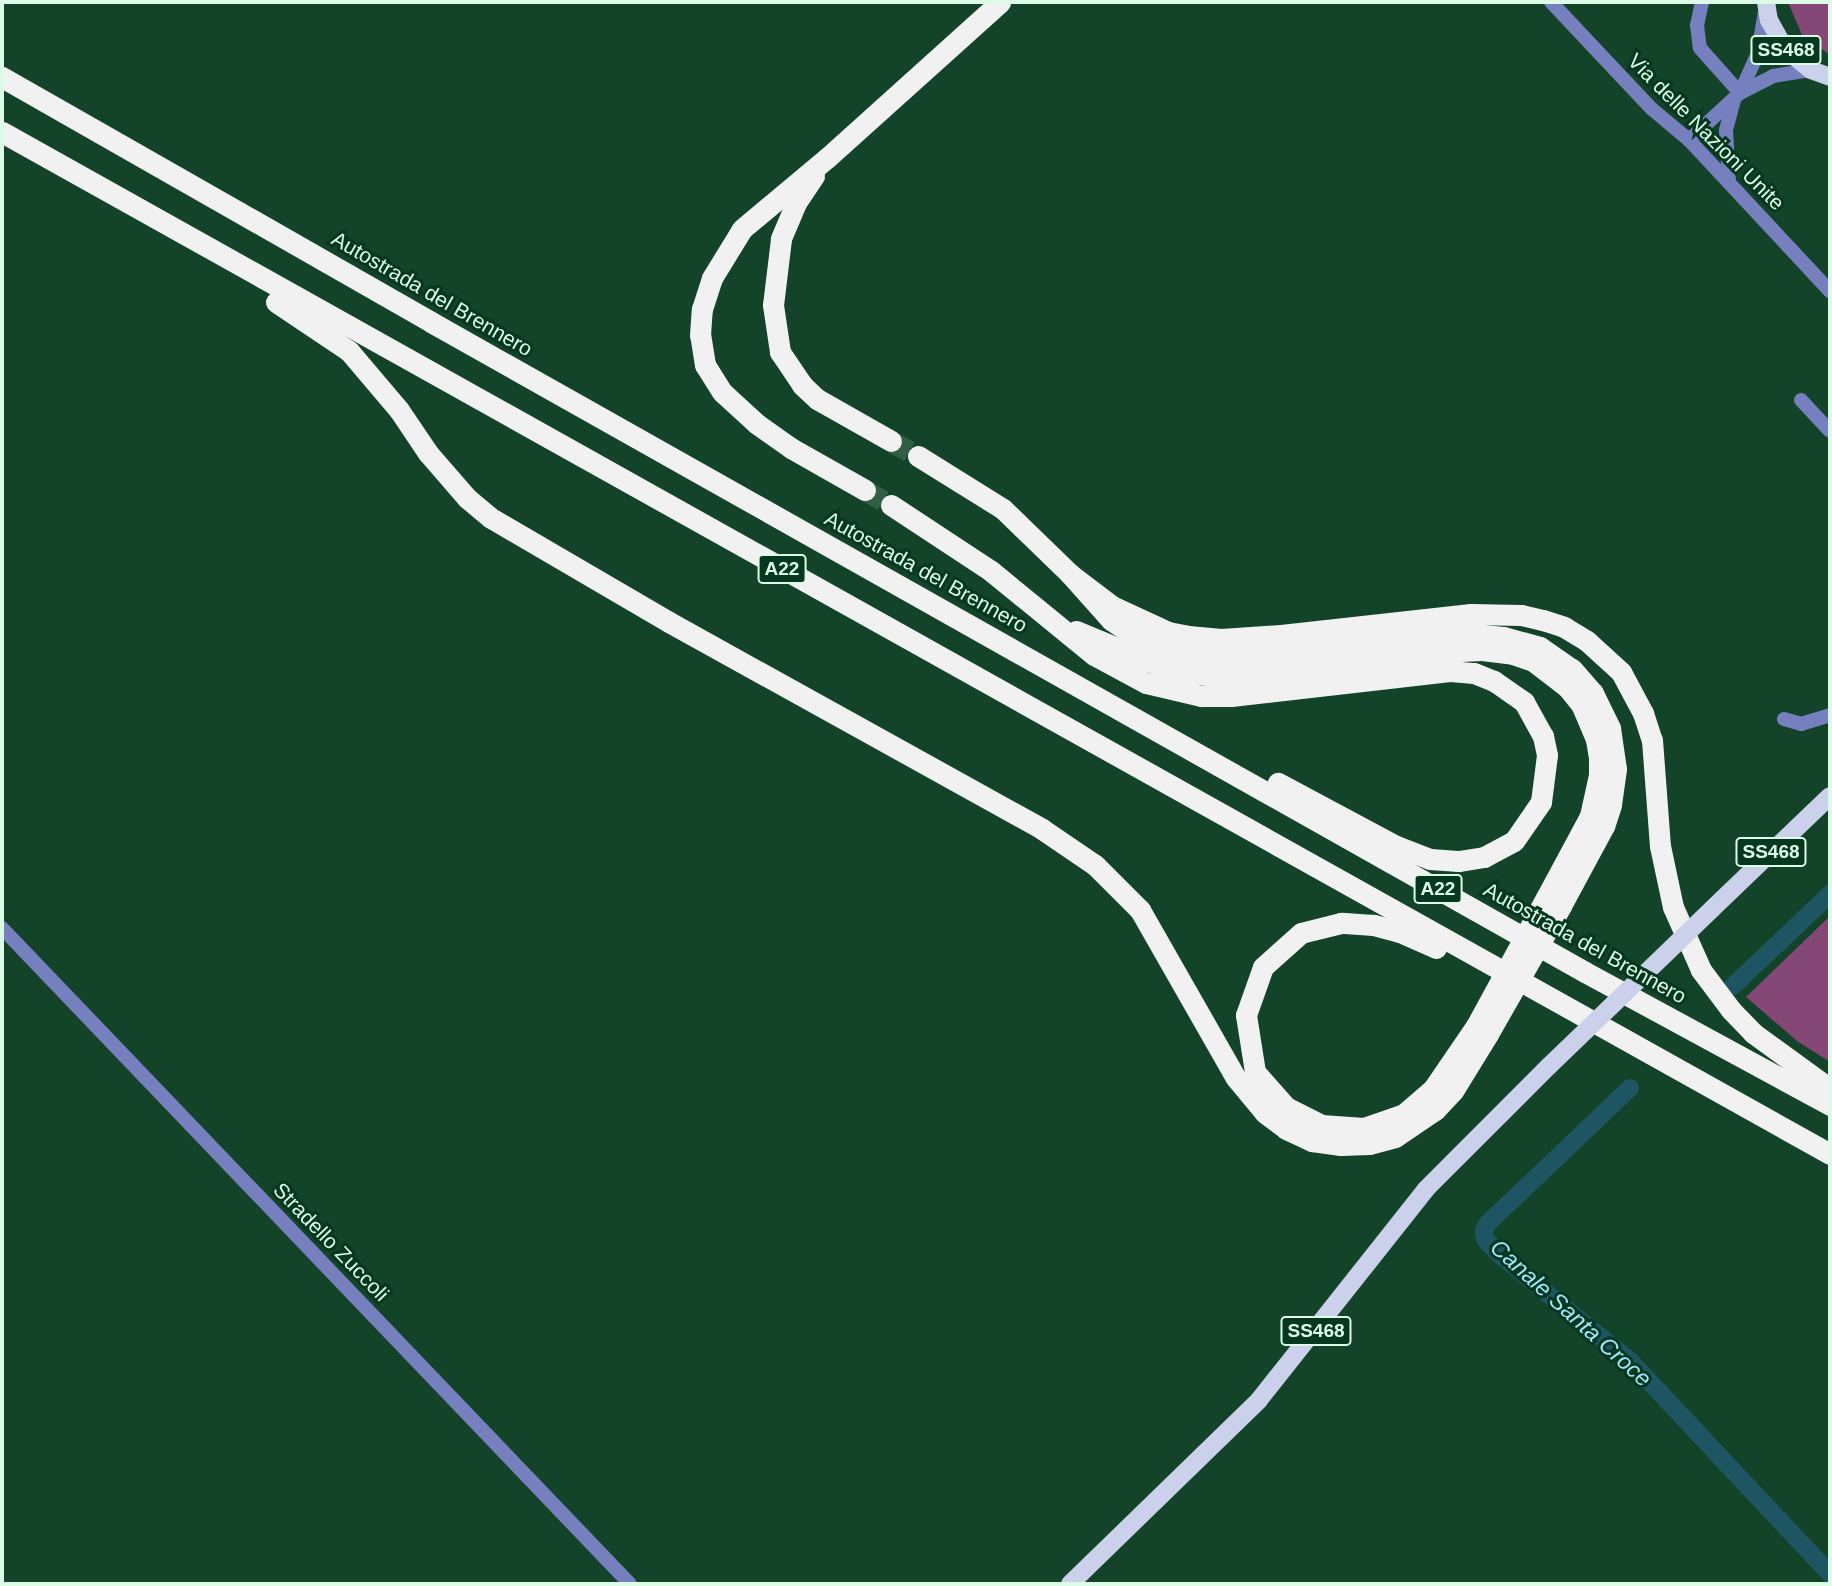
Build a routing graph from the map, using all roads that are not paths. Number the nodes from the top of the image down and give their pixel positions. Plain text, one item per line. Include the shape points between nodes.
1 (1000, 2) edge
2 (1551, 2) edge
3 (1702, 2) edge
4 (1766, 2) edge
5 (1811, 70) junction
6 (2, 77) edge
7 (1830, 77) edge
8 (1737, 97) junction
9 (2, 132) edge
10 (1689, 140) junction
11 (827, 158) junction
12 (1729, 182) junction
13 (140, 211) junction
14 (1830, 291) edge
15 (1801, 400) dead end
16 (1830, 431) edge
17 (891, 441) tunnel mouth
18 (918, 456) tunnel mouth
19 (865, 490) tunnel mouth
20 (891, 505) tunnel mouth
21 (1070, 574) junction
22 (1049, 619) junction
23 (1047, 668) junction
24 (1830, 715) edge
25 (1784, 719) dead end
26 (1830, 796) edge
27 (1554, 901) junction
28 (2, 928) edge
29 (1563, 1005) junction
30 (1482, 1030) junction
31 (1830, 1089) edge
32 (1830, 1105) edge
33 (1830, 1154) edge
34 (630, 1584) edge
35 (1070, 1584) edge

1 - 11 highway
2 - 10 street, Via delle Nazioni Unite via 1652,109
3 - 8 street via 1697,25 1700,48
4 - 5 main road, SS468 via 1769,19 1785,49
4 - 8 street via 1758,53
5 - 7 main road, SS468
5 - 8 street via 1773,76
6 - 23 highway, Autostrada del Brennero / A22
8 - 10 street
8 - 12 street via 1726,140
9 - 13 highway, A22
10 - 12 street, Via delle Nazioni Unite
11 - 17 highway via 796,203 781,239 772,304 775,331 780,352 802,385 817,399
11 - 19 highway via 742,229 712,278 700,335 705,365 722,392 791,448
12 - 14 street, Via delle Nazioni Unite
13 - 29 highway, A22
13 - 30 highway via 208,262 349,351 428,453 491,518 1042,829 1095,866 1140,910 1236,1078 1265,1113 1286,1129 1312,1141 1341,1145 1395,1137 1444,1101
15 - 16 street
18 - 21 highway via 1003,509
20 - 22 highway via 970,556
21 - 27 highway via 1111,620 1141,640 1187,657 1287,654 1463,633 1503,637 1540,648 1573,669 1593,693 1610,728 1616,769 1604,826
21 - 31 highway via 1112,606 1168,632 1188,636 1281,635 1471,614 1543,620 1587,641 1621,672 1653,740 1660,846 1670,895 1701,970 1753,1033
22 - 23 highway via 1119,671 1146,683 1201,696 1450,671 1474,673 1509,689 1534,715 1547,755 1545,784 1533,817 1514,841 1484,857 1458,862 1430,859 1396,846 1349,818
22 - 27 highway via 1137,657 1191,674 1239,677 1482,650 1532,662 1567,687 1581,704 1599,757 1590,816
23 - 32 highway, Autostrada del Brennero / A22
24 - 25 street via 1801,724
26 - 35 main road, SS468, bridge via 1426,1189 1259,1400
27 - 30 highway, bridge
28 - 34 street, Stradello Zuccoli
29 - 30 highway via 1400,932 1341,923 1301,933 1282,947 1263,967 1246,1014 1255,1072 1286,1107 1321,1125 1364,1128 1404,1114 1433,1089
29 - 33 highway, A22

